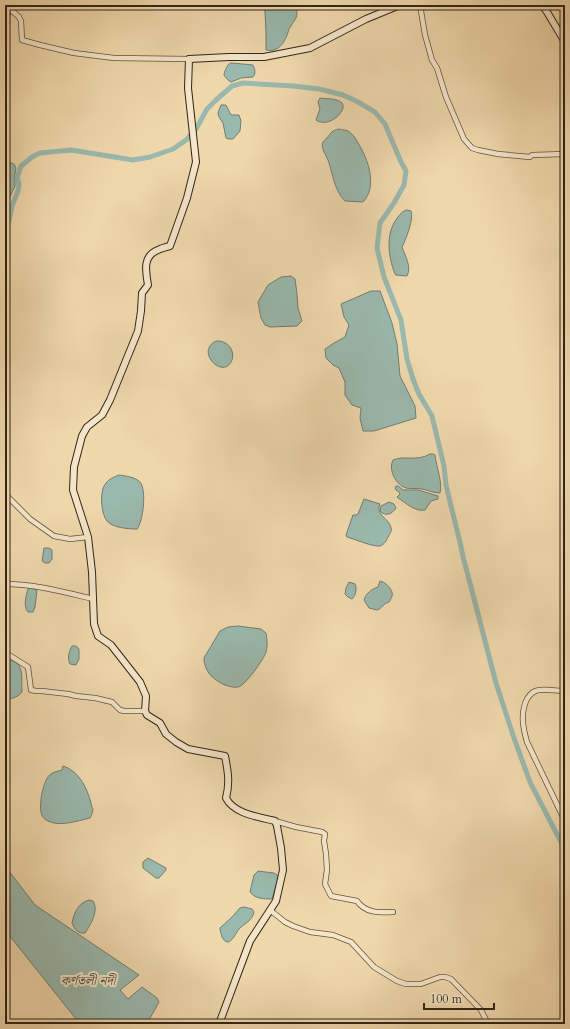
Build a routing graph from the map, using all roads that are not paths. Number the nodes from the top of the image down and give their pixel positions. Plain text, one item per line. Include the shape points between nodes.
1 (400, 5) edge
2 (420, 5) edge
3 (542, 5) edge
4 (9, 6) edge
5 (5, 16) edge
6 (565, 42) edge
7 (189, 59) junction
8 (565, 154) edge
9 (5, 494) edge
10 (88, 536) junction
11 (5, 584) edge
12 (94, 599) junction
13 (5, 655) edge
14 (565, 691) edge
15 (145, 711) junction
16 (275, 821) junction
17 (565, 821) edge
18 (270, 910) junction
19 (393, 912) dead end
20 (219, 1024) edge
21 (488, 1024) edge

1 - 7 street via 366,18 310,48 264,57
2 - 8 street via 432,60 459,131 472,148 530,157
3 - 6 street
4 - 5 street via 7,17
4 - 7 street via 21,21 22,40 74,53 114,58
7 - 10 street via 188,88 196,162 187,198 170,246 156,250 149,256 145,267 148,286 142,293 138,331 110,400 102,415 87,427 82,436 74,467 73,490
9 - 10 street via 30,519 54,536 70,539
10 - 12 street
11 - 12 street via 49,589
12 - 15 street via 94,624 98,636 111,645 140,682 146,696
13 - 15 street via 28,666 31,690 95,698 112,702 124,711
14 - 17 street via 534,691 526,701 523,718 528,742
15 - 16 street via 160,723 166,734 188,749 225,756 229,776 226,798 228,803 247,815
16 - 18 street via 283,870 276,901
16 - 19 street via 325,834 325,884 331,896 357,901 364,909 383,913
18 - 20 street via 250,941
18 - 21 street via 293,926 310,932 334,935 352,942 374,967 397,981 421,984 440,977 451,979 481,1010

